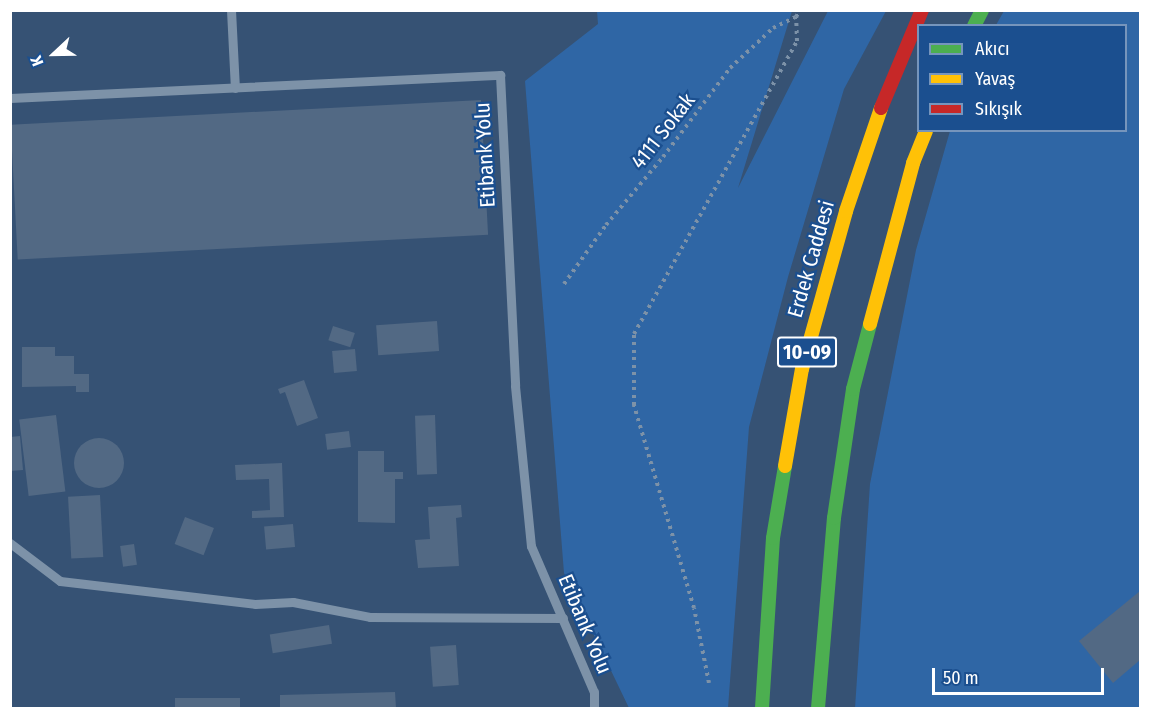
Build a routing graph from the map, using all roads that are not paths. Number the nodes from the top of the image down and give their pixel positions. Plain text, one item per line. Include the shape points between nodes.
1 (231, 10) edge
2 (922, 10) edge
3 (982, 10) edge
4 (975, 24) edge
5 (235, 88) junction
6 (10, 98) edge
7 (925, 132) edge
8 (10, 543) edge
9 (563, 618) junction
10 (594, 708) edge
11 (762, 708) edge
12 (818, 708) edge

1 - 5 lane
2 - 11 main road, Erdek Caddesi / 10-09 via 891,80 846,211 801,369 773,538
3 - 4 main road
5 - 6 lane, Etibank Yolu
5 - 9 lane, Etibank Yolu via 500,75 515,386 531,546
7 - 12 main road, 10-09 via 913,164 853,389 834,518
8 - 9 lane via 60,581 255,604 293,602 370,617
9 - 10 lane, Etibank Yolu via 594,692

